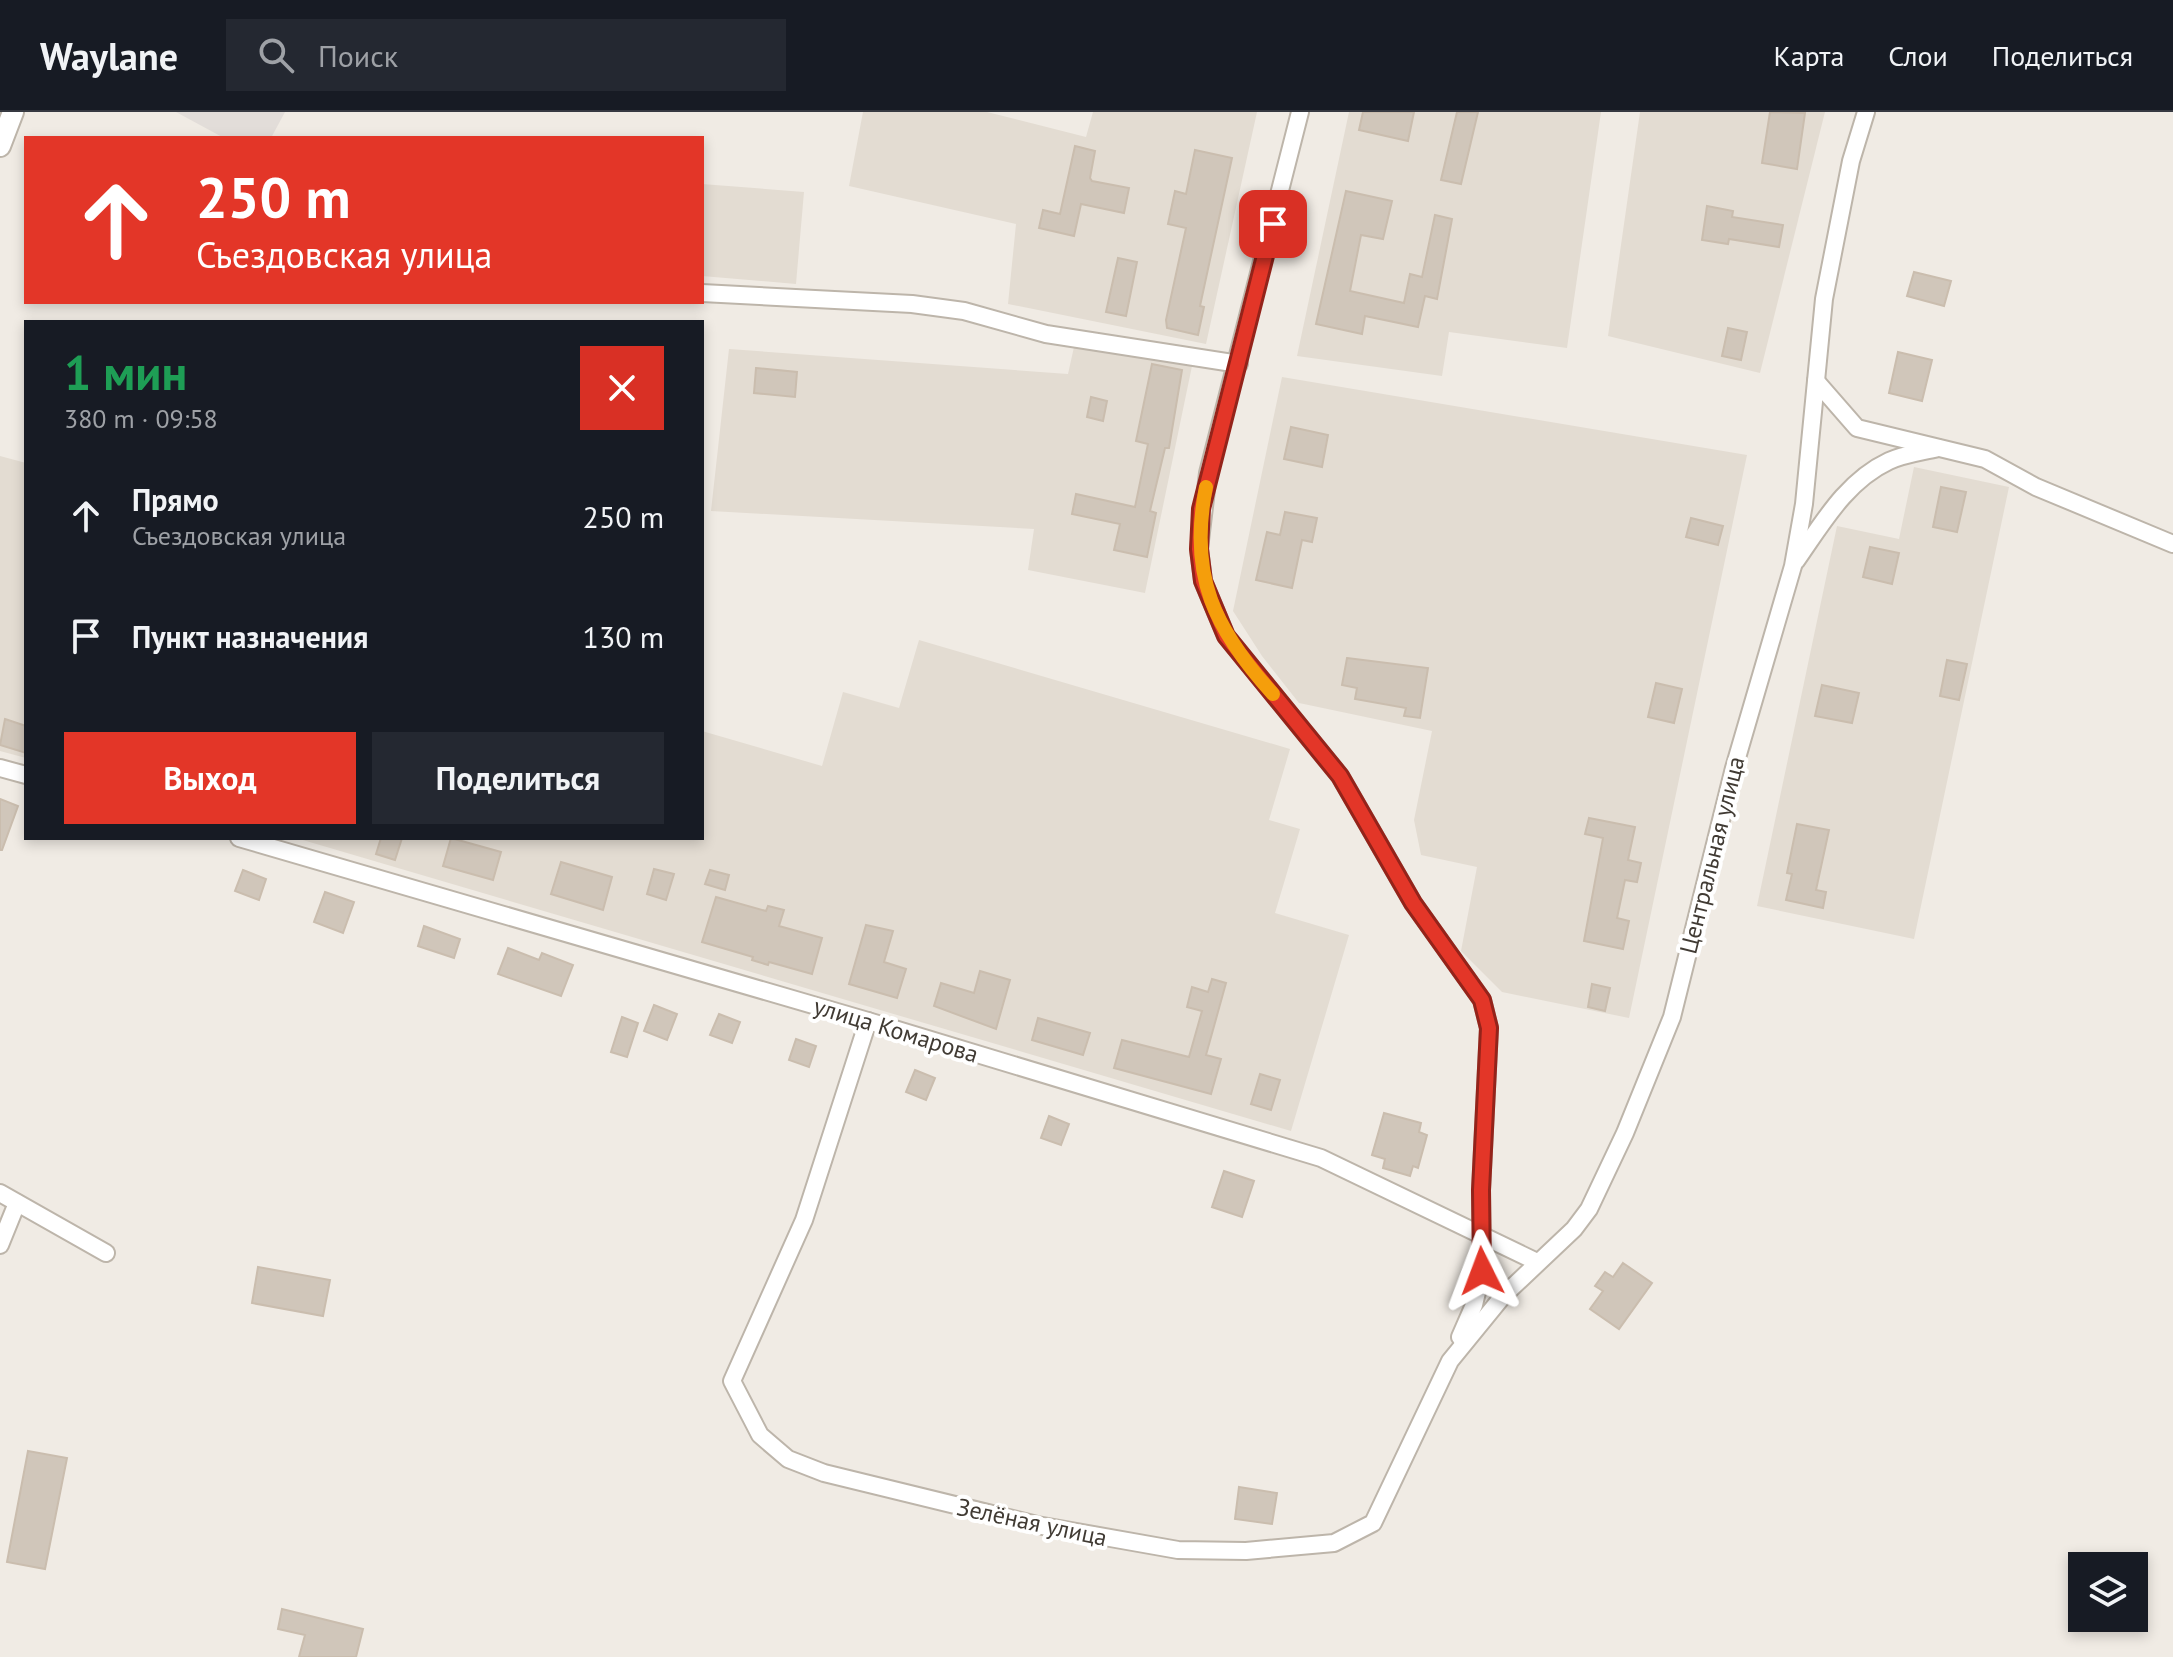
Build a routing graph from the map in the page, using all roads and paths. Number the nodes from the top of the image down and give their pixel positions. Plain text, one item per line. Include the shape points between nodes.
1 (13, 112) edge
2 (1300, 112) edge
3 (1866, 112) edge
4 (0, 146) edge
5 (704, 293) edge
6 (1239, 364) junction
7 (1816, 381) junction
8 (1944, 446) junction
9 (2173, 544) edge
10 (1793, 566) junction
11 (0, 768) edge
12 (24, 774) edge
13 (246, 840) edge
14 (868, 1021) junction
15 (0, 1193) edge
16 (17, 1203) junction
17 (1480, 1234) junction
18 (0, 1245) edge
19 (106, 1253) dead end
20 (1537, 1262) junction
21 (1450, 1361) junction
22 (1373, 1523) joint

1 - 4 street
2 - 6 street
3 - 7 street, Центральная улица via 1835,231
5 - 6 street via 912,304 964,311 1060,336
6 - 17 street via 1201,509 1203,581 1226,636 1340,776 1413,903 1482,1000 1489,1028
7 - 8 street via 1857,428
7 - 10 street, Центральная улица
8 - 9 street via 1985,459 2036,487
8 - 10 street via 1890,460 1860,479
10 - 20 street, Центральная улица via 1734,768 1672,1017 1589,1209
11 - 12 street
13 - 14 street, улица Комарова
14 - 17 street, улица Комарова via 1321,1158
14 - 22 street, Зелёная улица via 804,1220 732,1381 760,1435 788,1459 824,1473 1037,1525 1178,1550 1246,1551 1334,1543
15 - 16 street
16 - 18 street
16 - 19 street
17 - 20 street, улица Комарова
17 - 21 street via 1482,1271 1474,1305
20 - 21 street, Центральная улица
21 - 22 street, Центральная улица

